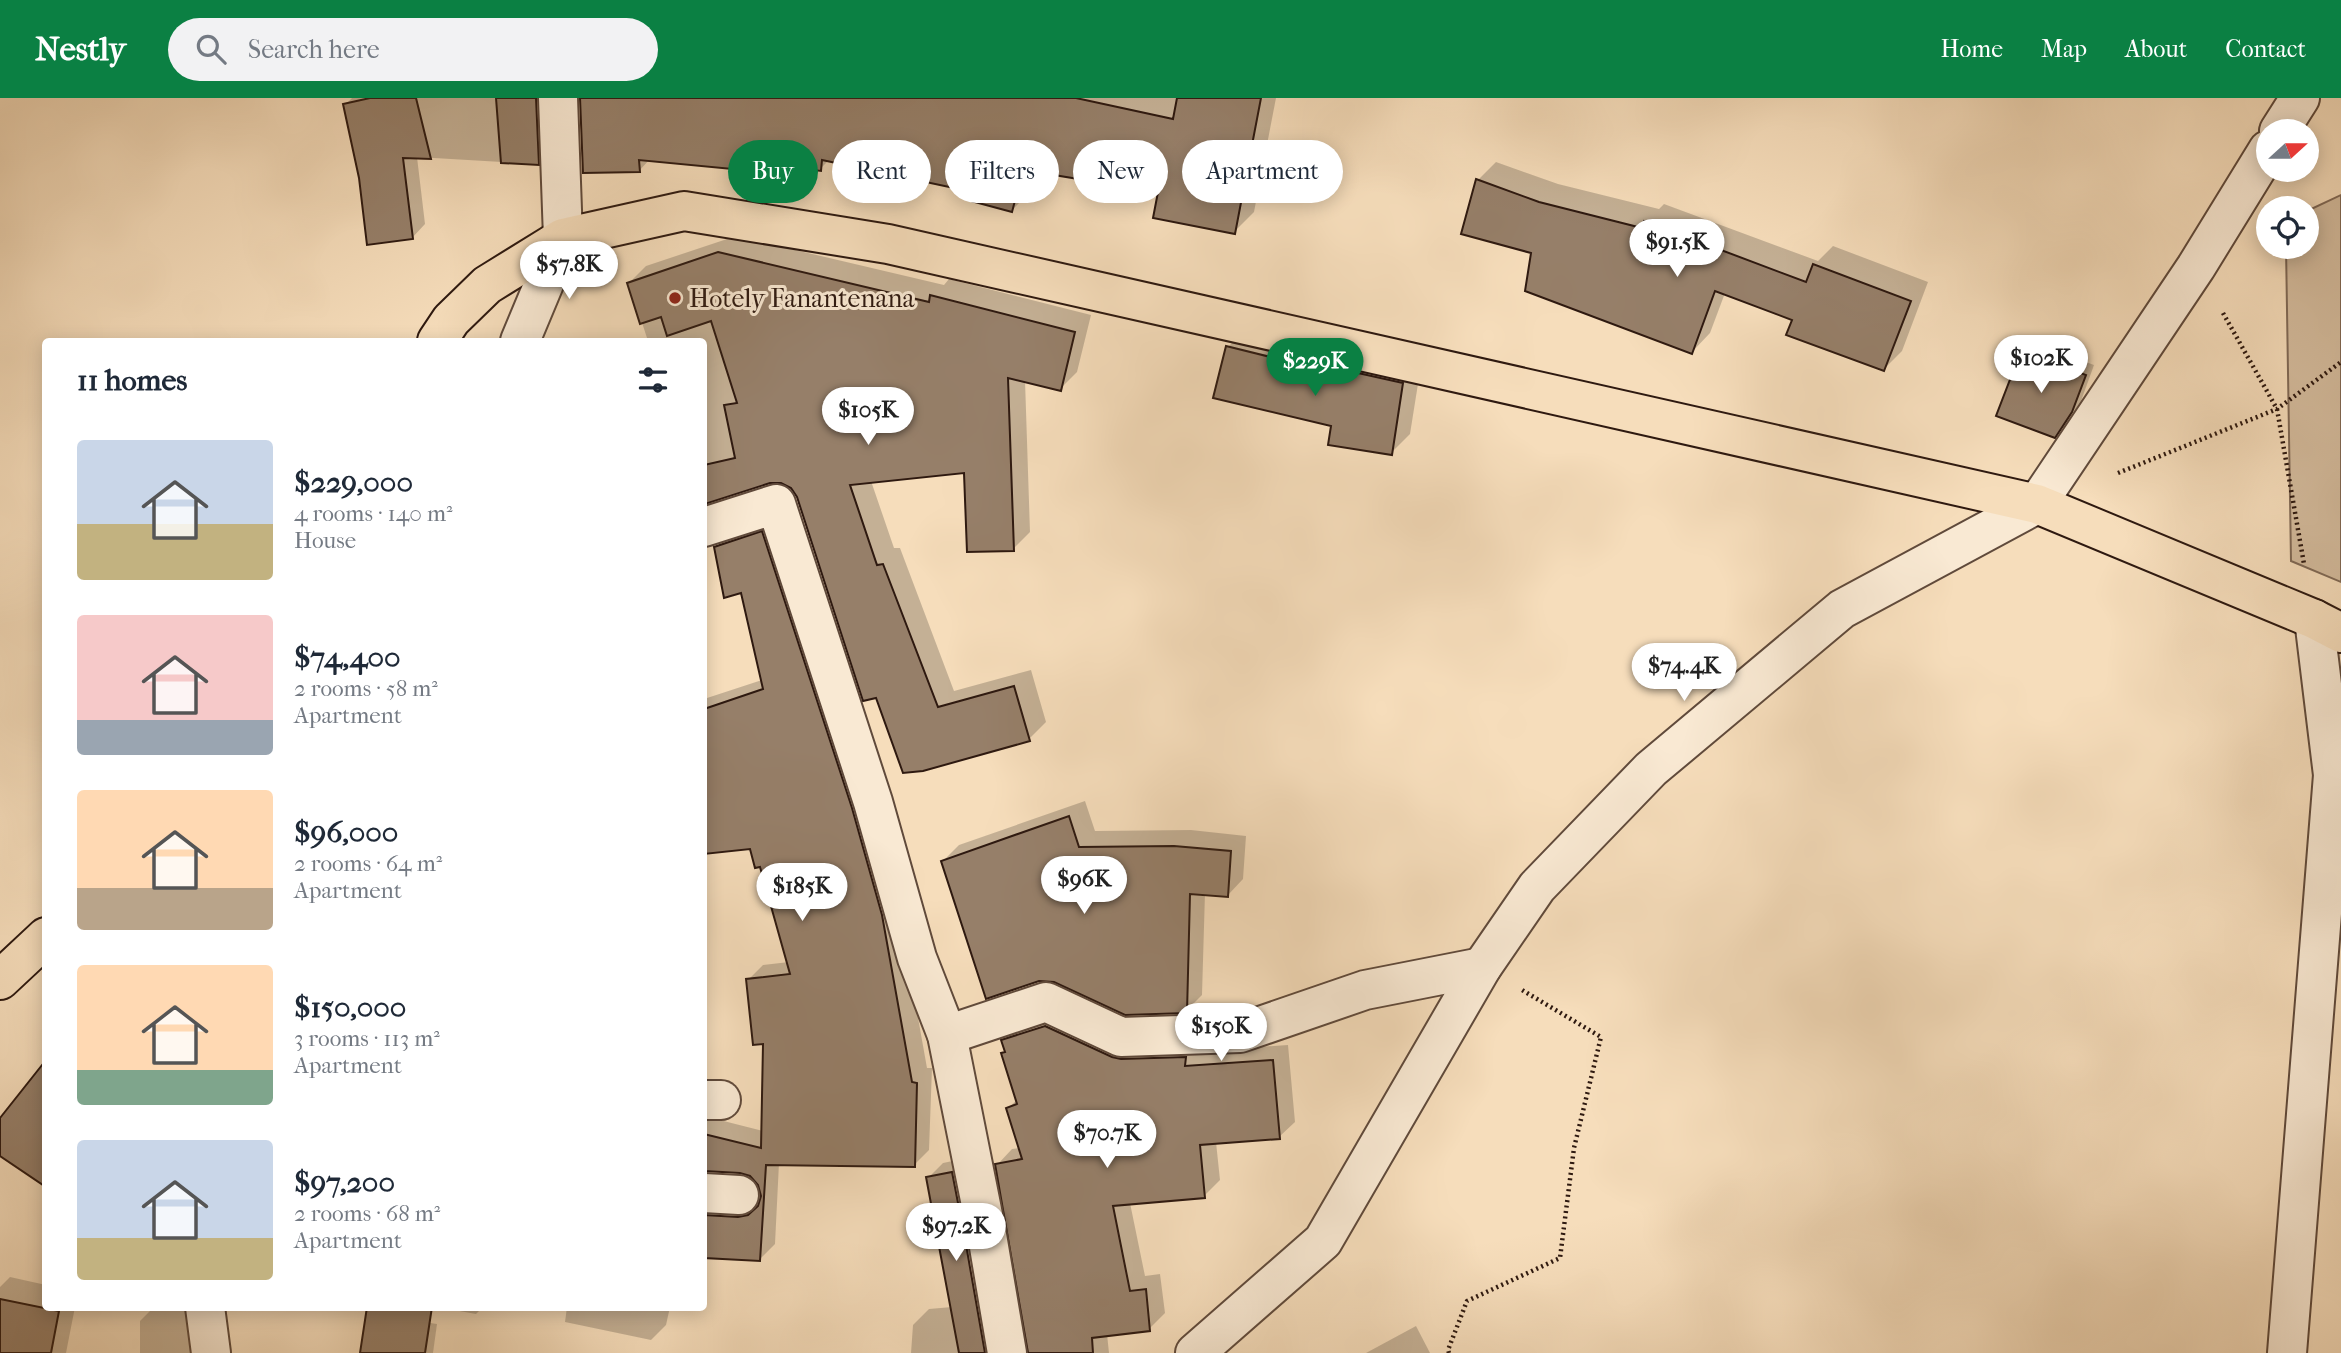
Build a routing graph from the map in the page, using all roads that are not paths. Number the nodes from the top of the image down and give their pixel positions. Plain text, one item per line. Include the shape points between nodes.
1 (558, 98) edge
2 (2300, 98) edge
3 (2287, 119) edge
4 (2256, 170) edge
5 (563, 238) junction
6 (439, 338) edge
7 (521, 338) edge
8 (2037, 505) junction
9 (707, 526) edge
10 (2328, 626) edge
11 (42, 941) edge
12 (1482, 967) junction
13 (0, 980) edge
14 (947, 1035) junction
15 (206, 1311) edge
16 (211, 1353) edge
17 (1007, 1353) edge
18 (1195, 1353) edge
19 (2287, 1353) edge

1 - 5 street
2 - 3 street
4 - 8 street
5 - 6 main road via 487,285
5 - 7 street
5 - 8 main road via 684,211 888,244
8 - 10 main road
8 - 12 street via 1842,608 1651,769 1537,887
9 - 14 street via 776,504 873,802 917,958
10 - 19 street via 2333,775
11 - 13 main road
12 - 14 street via 1365,990 1240,1033 1121,1037 1046,1002
12 - 18 street via 1323,1241
14 - 17 street
15 - 16 street

